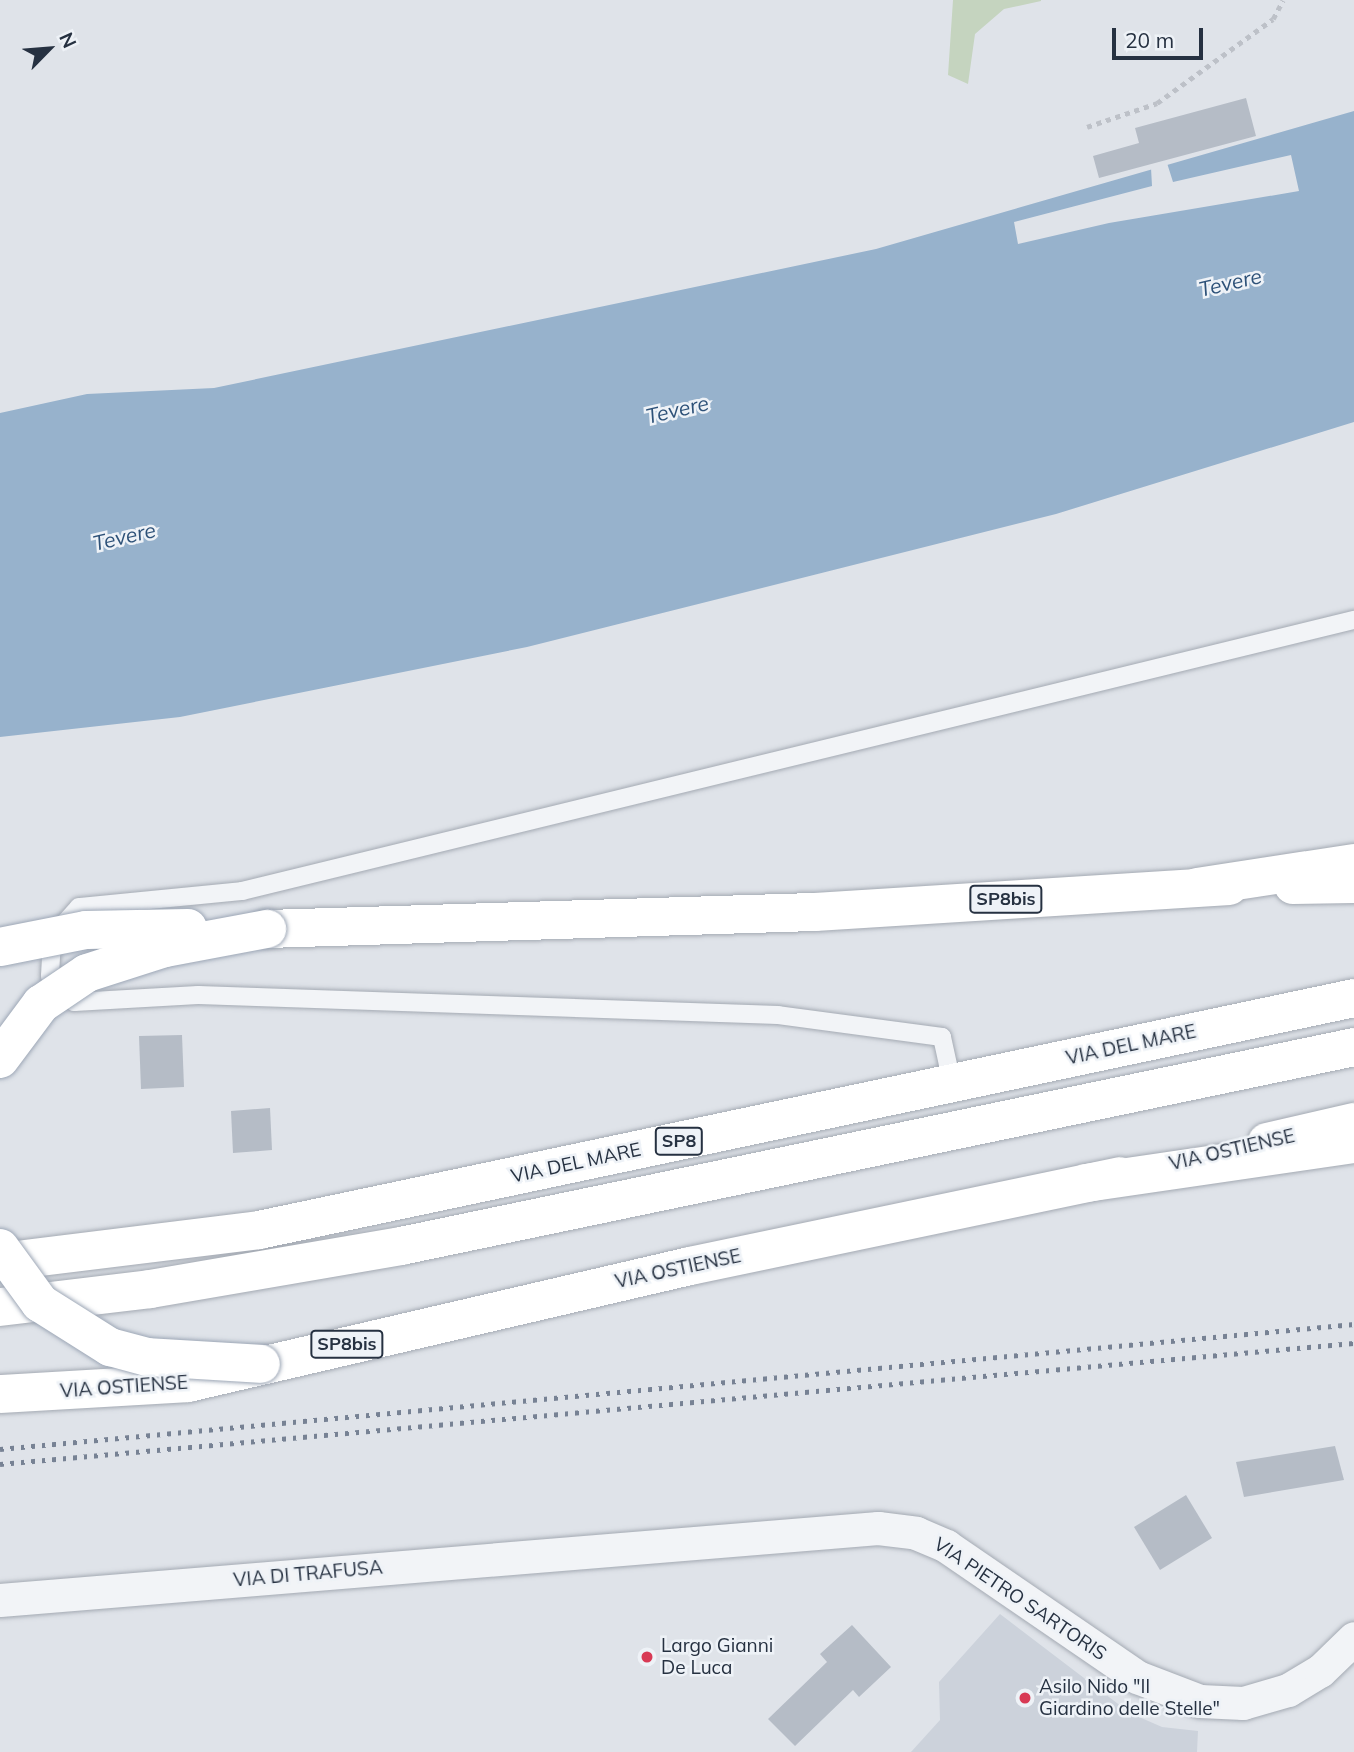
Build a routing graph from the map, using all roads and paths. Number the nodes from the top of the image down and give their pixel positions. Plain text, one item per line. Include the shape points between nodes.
1 (1283, 0) edge
2 (1087, 127) dead end
3 (1354, 620) edge
4 (1354, 863) edge
5 (1354, 884) edge
6 (1197, 887) junction
7 (267, 929) junction
8 (0, 947) edge
9 (1354, 998) edge
10 (1354, 1047) edge
11 (0, 1059) edge
12 (952, 1083) junction
13 (1354, 1122) edge
14 (1354, 1144) edge
15 (1086, 1184) junction
16 (0, 1248) edge
17 (0, 1262) edge
18 (0, 1307) edge
19 (261, 1364) junction
20 (0, 1394) edge
21 (616, 1548) joint
22 (0, 1600) edge
23 (1354, 1638) edge

1 - 2 path via 1273,19 1157,103
3 - 12 lane via 242,891 79,907 52,937 50,976 74,1002 198,995 778,1015 942,1037
4 - 6 main road
5 - 6 main road, SP8bis
6 - 7 main road, SP8bis via 815,912
7 - 8 main road, SP8bis, bridge via 109,928
7 - 11 main road, bridge via 154,951 87,973 41,1004
9 - 12 main road, VIA DEL MARE / SP8
10 - 18 main road, SP8 via 389,1248 128,1292
12 - 17 main road, VIA DEL MARE / SP8 via 259,1230
13 - 15 main road, VIA OSTIENSE / SP8bis
14 - 15 main road
15 - 19 main road, VIA OSTIENSE / SP8bis via 690,1266
16 - 19 main road, bridge via 40,1303 110,1347 148,1357
19 - 20 main road, VIA OSTIENSE / SP8bis, bridge via 160,1387
21 - 22 street, VIA DI TRAFUSA
21 - 23 street, VIA PIETRO SARTORIS via 864,1528 915,1533 946,1546 1137,1677 1200,1702 1243,1703 1288,1690 1320,1671

